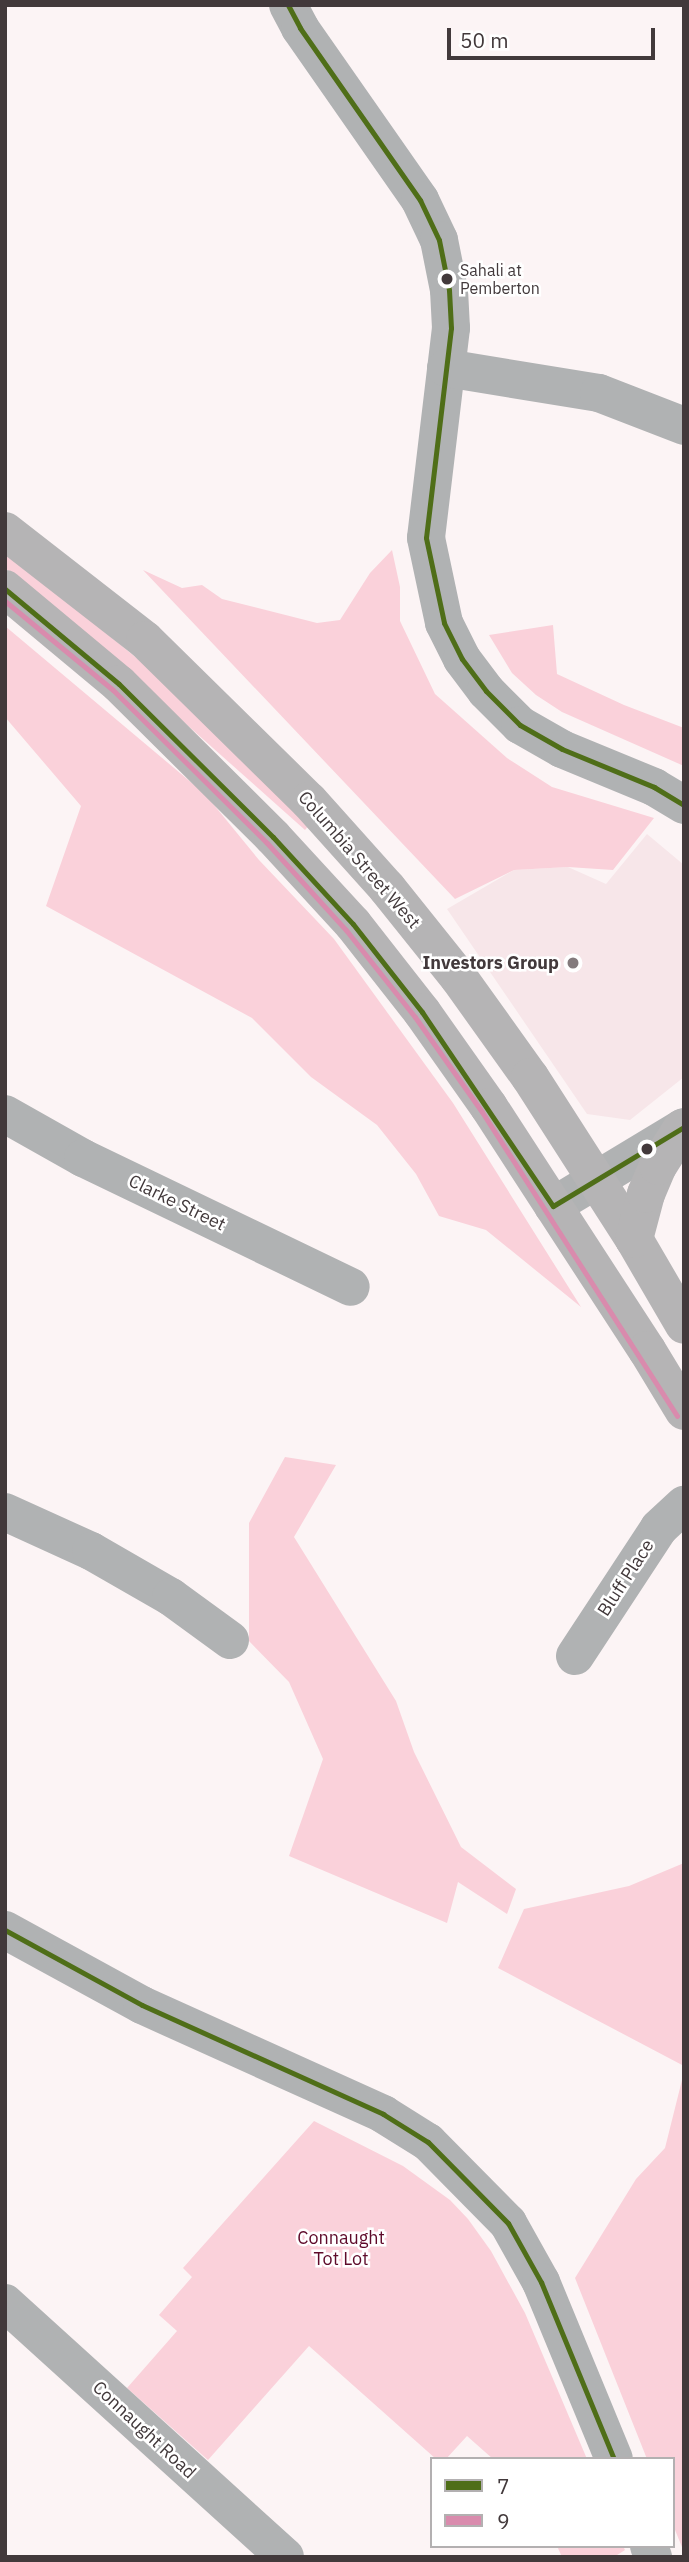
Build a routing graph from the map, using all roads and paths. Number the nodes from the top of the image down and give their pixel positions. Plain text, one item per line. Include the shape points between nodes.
1 (288, 5) edge
2 (446, 368) junction
3 (684, 426) edge
4 (5, 531) edge
5 (5, 589) edge
6 (684, 806) edge
7 (5, 1114) edge
8 (683, 1127) edge
9 (597, 1181) junction
10 (553, 1206) junction
11 (634, 1238) junction
12 (351, 1287) dead end
13 (684, 1325) edge
14 (684, 1412) edge
15 (684, 1505) edge
16 (5, 1512) edge
17 (230, 1640) dead end
18 (575, 1656) dead end
19 (5, 1930) edge
20 (5, 2303) edge
21 (613, 2457) edge
22 (285, 2557) edge

1 - 2 street via 420,200 439,240 449,290
2 - 3 street via 599,393
2 - 6 street via 426,538 444,623 462,659 520,725
4 - 9 main road, Columbia Street West via 145,640 309,801 459,978
5 - 10 main road via 119,684 353,924 422,1012
7 - 12 street, Clarke Street via 83,1158
8 - 9 street
8 - 11 main road via 658,1166
9 - 10 street
9 - 11 main road, Columbia Street West
10 - 14 main road
11 - 13 main road, Columbia Street West
15 - 18 street, Bluff Place via 659,1528
16 - 17 street via 91,1550 171,1597
19 - 21 street via 142,2005 383,2115 428,2142 508,2223 541,2282
20 - 22 street, Connaught Road

